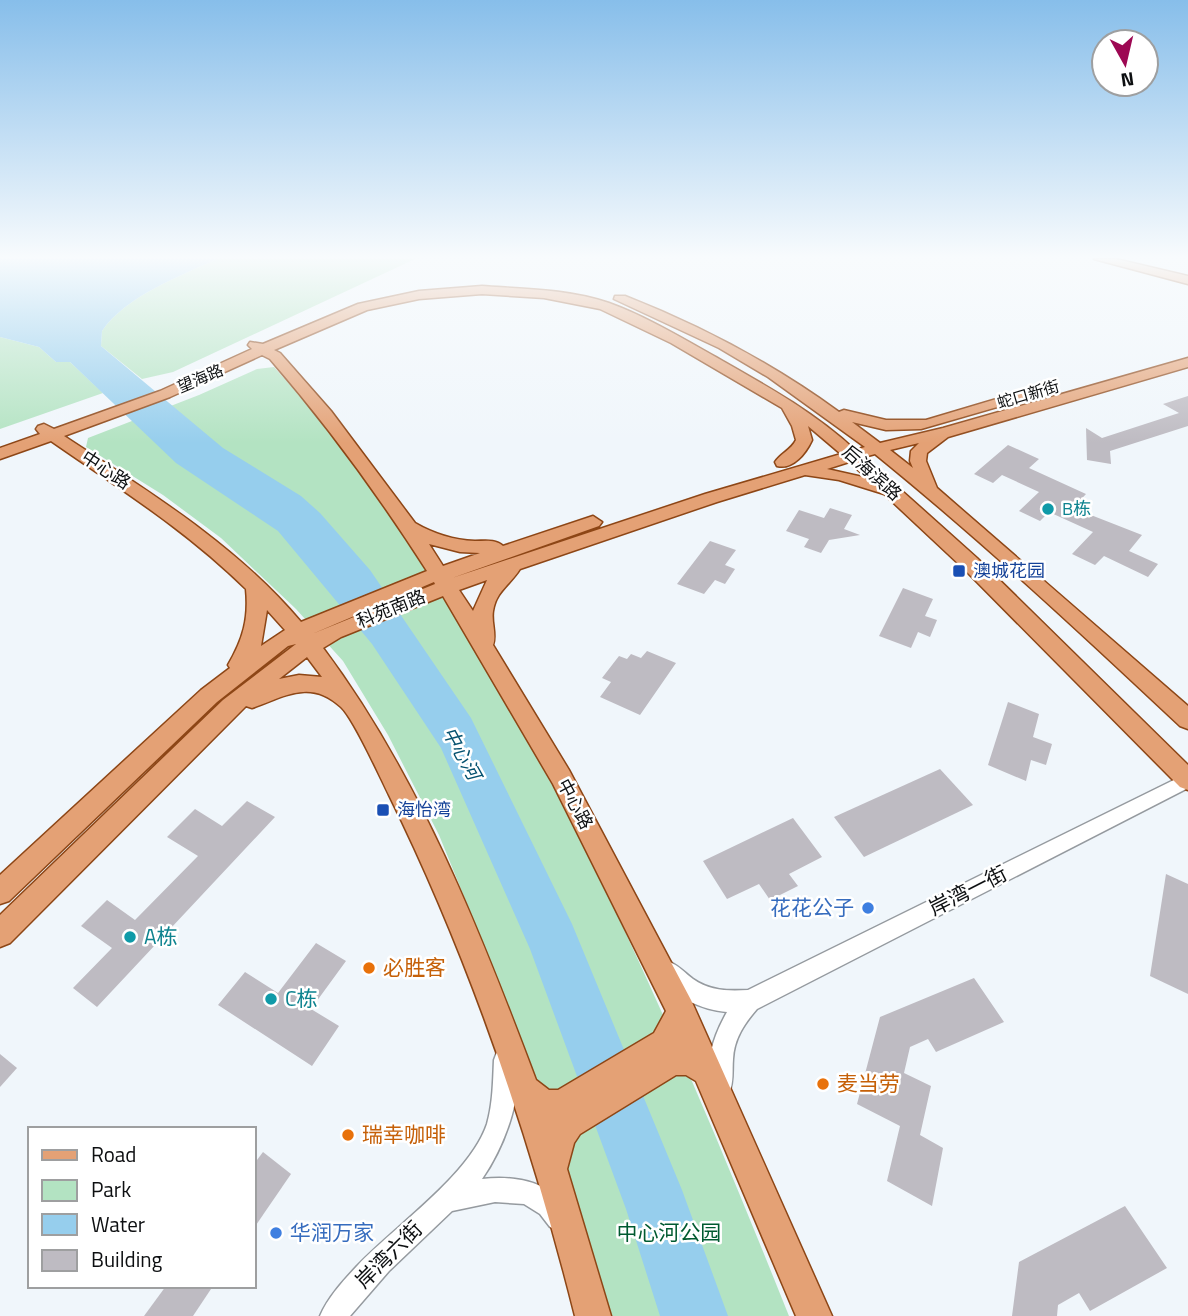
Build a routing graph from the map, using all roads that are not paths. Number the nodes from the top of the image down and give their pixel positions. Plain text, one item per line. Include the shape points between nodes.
1 (327, 320) edge
2 (635, 320) edge
3 (670, 320) edge
4 (260, 347) junction
5 (1188, 348) edge
6 (1188, 362) edge
7 (780, 400) junction
8 (824, 408) junction
9 (921, 424) junction
10 (47, 432) junction
11 (947, 432) junction
12 (0, 440) edge
13 (873, 443) junction
14 (847, 450) junction
15 (0, 454) edge
16 (785, 468) junction
17 (931, 492) junction
18 (898, 496) junction
19 (407, 526) junction
20 (983, 536) junction
21 (951, 546) junction
22 (525, 552) junction
23 (443, 580) junction
24 (256, 588) junction
25 (316, 632) junction
26 (488, 653) junction
27 (209, 696) junction
28 (352, 705) junction
29 (1188, 720) edge
30 (214, 722) junction
31 (1188, 780) edge
32 (0, 892) edge
33 (0, 934) edge
34 (653, 956) junction
35 (749, 1001) junction
36 (681, 1010) junction
37 (505, 1035) junction
38 (668, 1052) junction
39 (707, 1070) junction
40 (526, 1091) junction
41 (722, 1105) junction
42 (566, 1114) junction
43 (552, 1166) junction
44 (450, 1199) junction
45 (574, 1240) junction
46 (333, 1316) edge
47 (593, 1316) edge
48 (814, 1316) edge

1 - 4 main road, 望海路
2 - 7 main road, 后海滨路
3 - 8 main road, 后海滨路
4 - 10 main road, 望海路
4 - 19 main road, 中心路 via 275,356 326,414
5 - 9 main road, 蛇口新街
6 - 11 main road, 蛇口新街
7 - 14 main road, 后海滨路
7 - 16 main road via 800,426 804,440
8 - 9 main road via 871,423
8 - 13 main road, 后海滨路
9 - 13 main road, 蛇口新街
10 - 12 main road, 望海路
10 - 15 main road, 望海路
10 - 24 main road, 中心路 via 165,509
11 - 13 main road, 蛇口新街
11 - 17 main road via 919,451 918,461
13 - 14 main road, 科苑南路
13 - 17 main road, 后海滨路
14 - 16 main road, 科苑南路
14 - 18 main road, 后海滨路
16 - 18 main road via 841,475
16 - 22 main road, 科苑南路
17 - 20 main road, 后海滨路
18 - 21 main road, 后海滨路
19 - 22 main road via 454,547
19 - 23 main road, 中心路
20 - 21 main road
20 - 29 main road, 后海滨路
21 - 31 main road, 后海滨路
22 - 23 main road, 科苑南路
22 - 26 main road via 483,604 481,621
23 - 25 main road, 科苑南路
23 - 26 main road, 中心路
24 - 25 main road, 中心路
24 - 27 main road via 259,620 250,648
25 - 27 main road, 科苑南路 via 256,658
25 - 28 main road, 中心路
25 - 30 main road, 科苑南路
26 - 34 main road, 中心路 via 561,777
27 - 32 main road, 科苑南路
28 - 30 main road via 332,689 300,682 261,693
28 - 37 main road, 中心路 via 419,830
30 - 33 main road, 科苑南路
31 - 35 street, 岸湾一街
34 - 35 street via 685,988 705,999
34 - 36 main road, 中心路
35 - 41 street via 723,1042
36 - 38 main road
36 - 39 main road, 中心路
37 - 40 main road, 中心路
37 - 44 street, 岸湾六街 via 505,1081 497,1126 488,1147
38 - 39 main road
38 - 42 main road
39 - 41 main road, 中心路
40 - 42 main road via 544,1106
40 - 43 main road, 中心路
41 - 48 main road, 中心路
42 - 43 main road
43 - 45 main road, 中心路
44 - 45 street via 479,1191 520,1190 540,1199
44 - 46 street, 岸湾六街 via 388,1254
45 - 47 main road, 中心路

